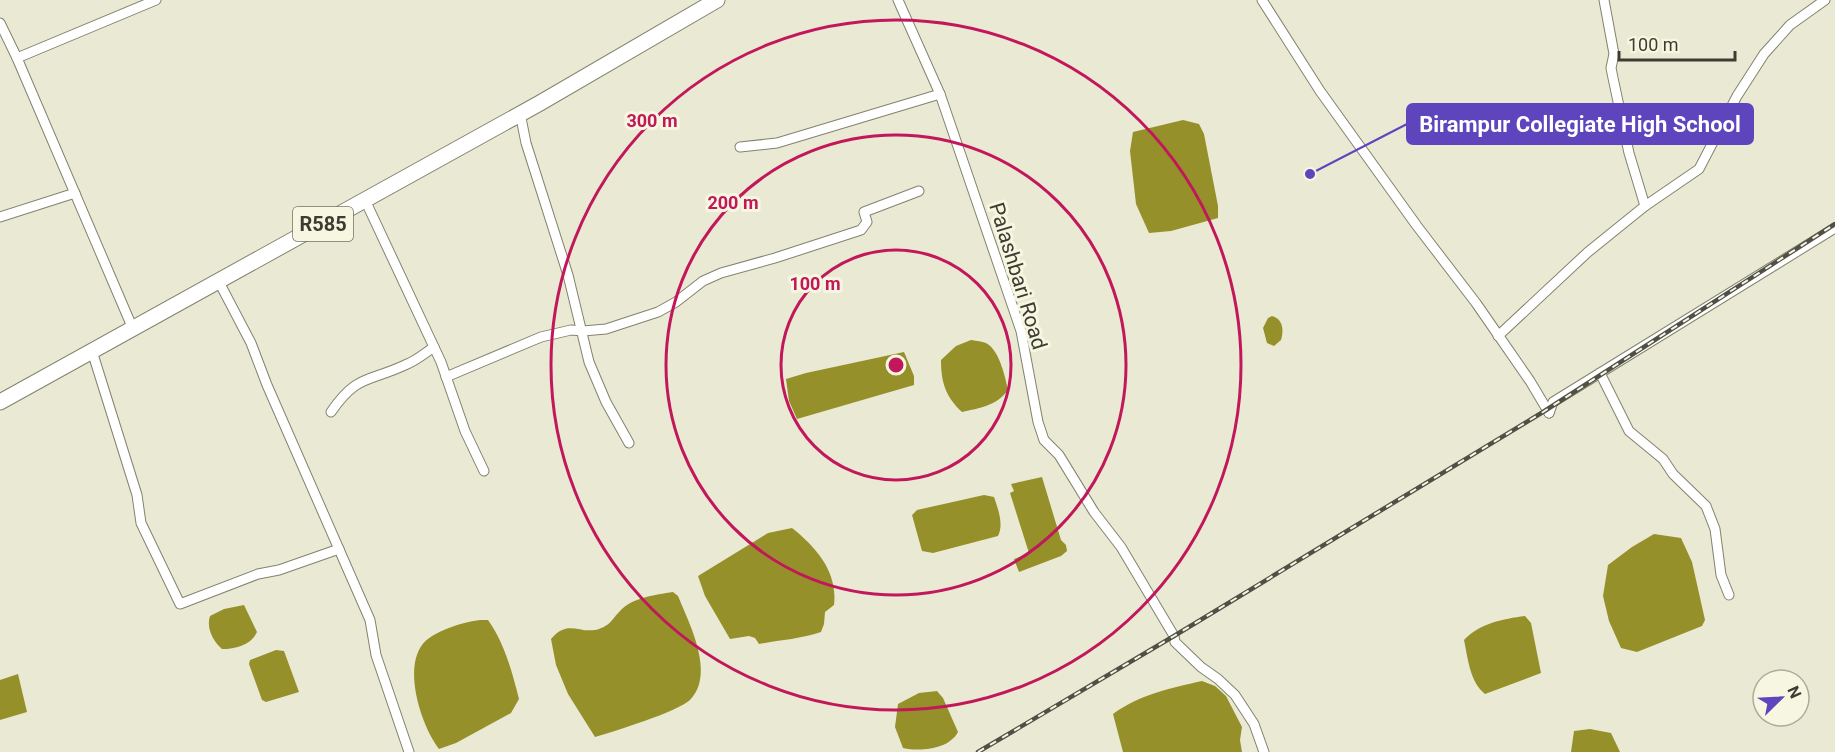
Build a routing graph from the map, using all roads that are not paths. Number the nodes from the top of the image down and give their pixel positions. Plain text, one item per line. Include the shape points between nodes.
1 (156, 0) edge
2 (717, 0) edge
3 (898, 0) edge
4 (1262, 0) edge
5 (1604, 0) edge
6 (1825, 0) edge
7 (0, 23) edge
8 (17, 58) junction
9 (940, 94) junction
10 (520, 113) junction
11 (740, 147) dead end
12 (919, 191) dead end
13 (75, 193) junction
14 (365, 200) junction
15 (1644, 206) junction
16 (0, 217) edge
17 (1835, 228) edge
18 (219, 282) junction
19 (133, 329) junction
20 (583, 331) junction
21 (1498, 336) junction
22 (434, 347) junction
23 (92, 351) junction
24 (1600, 373) junction
25 (446, 377) junction
26 (0, 402) edge
27 (331, 411) dead end
28 (629, 443) dead end
29 (484, 471) dead end
30 (339, 549) junction
31 (1729, 595) dead end
32 (409, 752) edge
33 (1264, 752) edge

1 - 8 street
2 - 10 main road, R585
3 - 9 street, Palashbari Road
4 - 21 street via 1320,91
5 - 15 street via 1614,54 1611,68
6 - 15 street via 1790,25 1764,54 1699,169
7 - 8 street
8 - 13 street
9 - 11 street via 777,143
9 - 33 street, Palashbari Road via 1021,331 1044,440 1059,455 1121,547 1175,642 1235,695 1254,724
10 - 14 main road, R585
10 - 20 street
12 - 20 street via 864,212 867,222 861,230 721,273 658,312
13 - 16 street
13 - 19 street
14 - 18 main road, R585
14 - 22 street
15 - 21 street
17 - 24 street
18 - 19 main road, R585
18 - 30 street via 251,343
19 - 23 main road, R585
20 - 25 street via 541,337
20 - 28 street via 596,382
21 - 24 street via 1549,413 1553,402
22 - 25 street
22 - 27 street via 403,366 354,385
23 - 26 main road, R585
23 - 30 street via 137,495 141,523 180,604
24 - 31 street via 1629,431 1663,459 1706,506
25 - 29 street
30 - 32 street via 370,620 376,656

